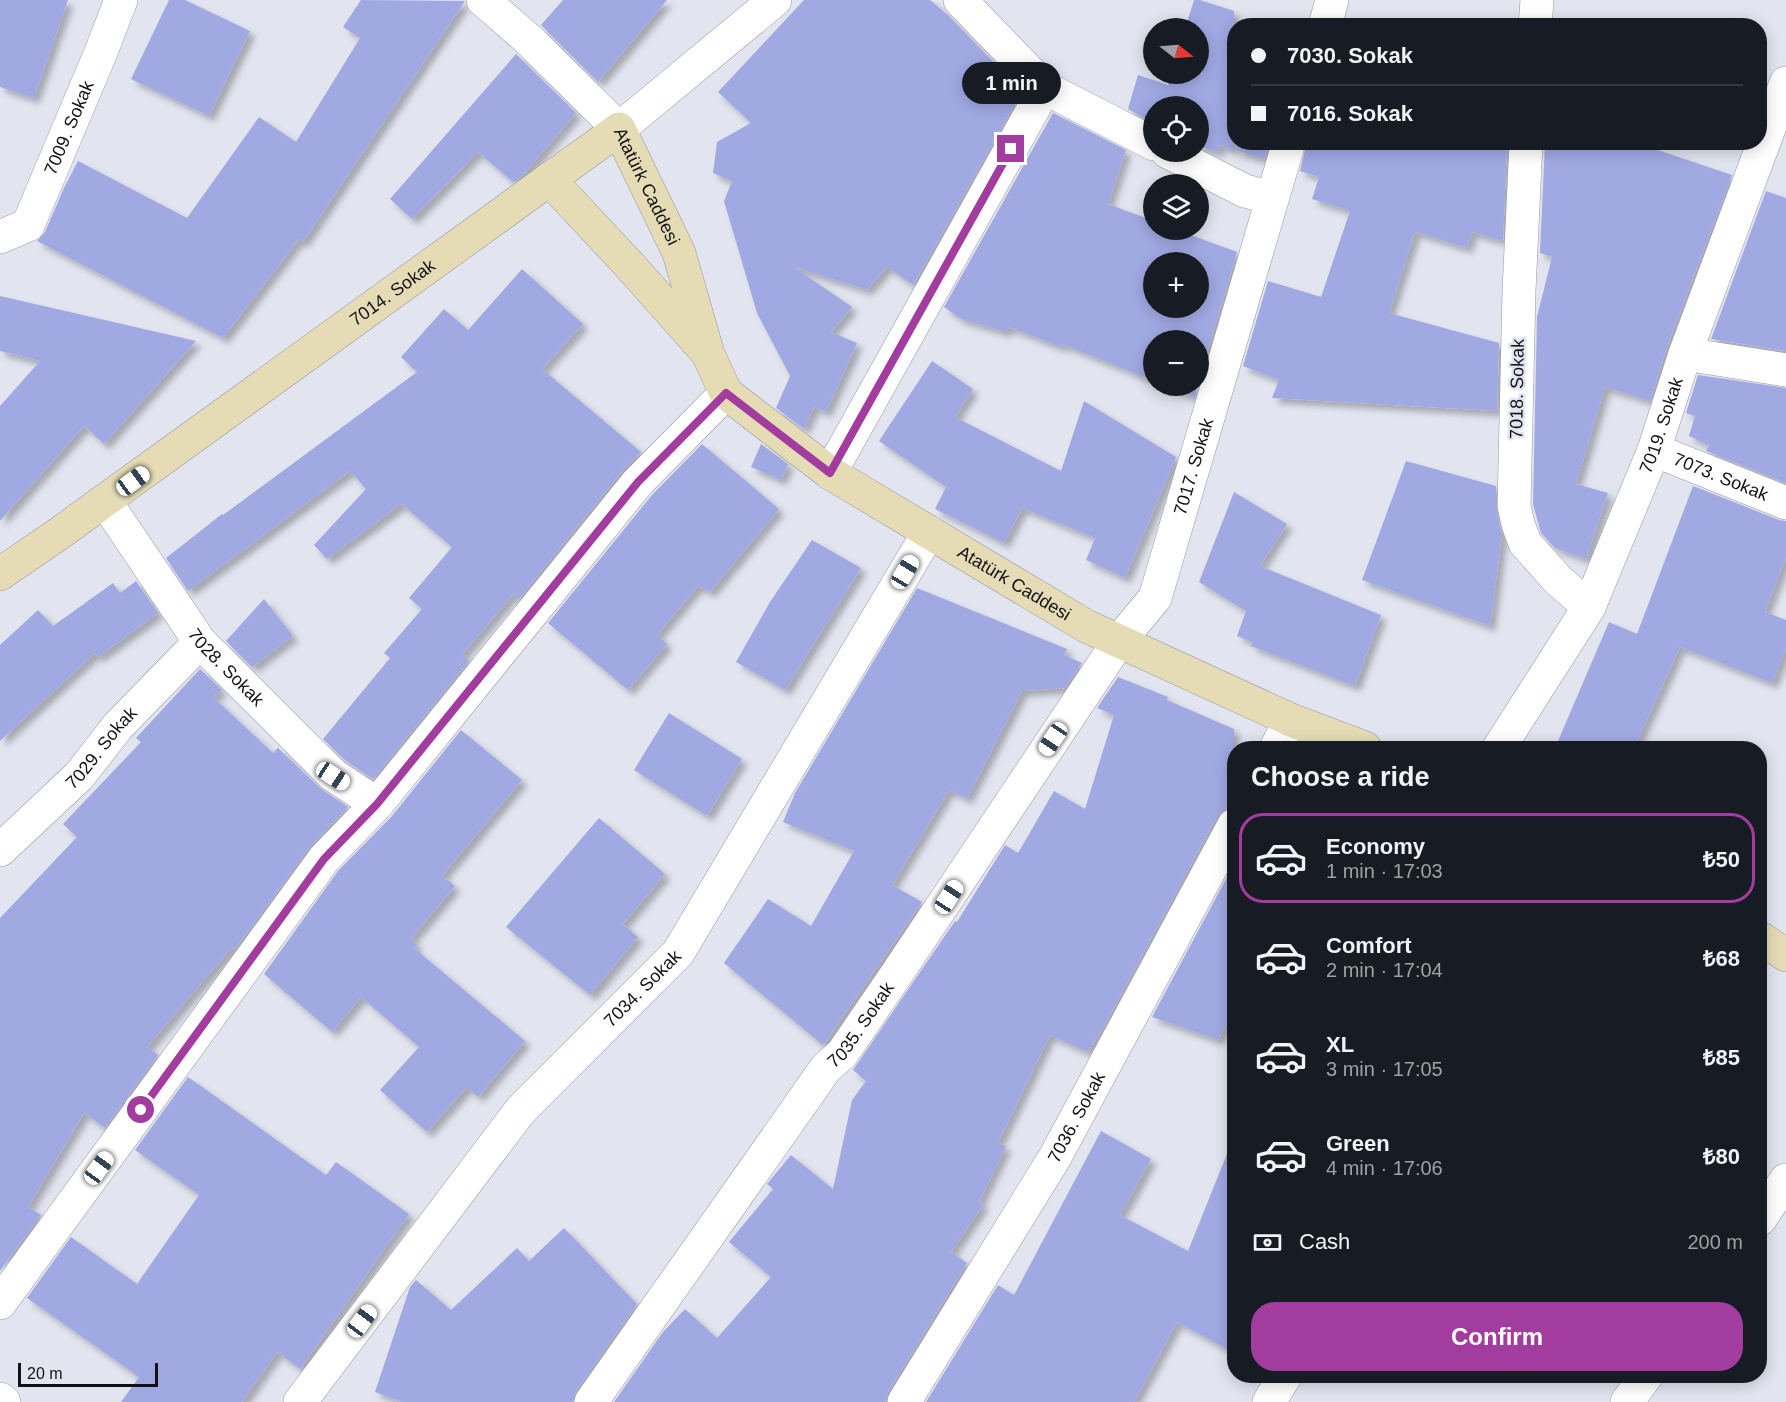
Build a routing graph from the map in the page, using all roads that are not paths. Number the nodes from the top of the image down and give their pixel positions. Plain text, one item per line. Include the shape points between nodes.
1 (121, 0) edge
2 (483, 0) edge
3 (775, 0) edge
4 (960, 0) edge
5 (1332, 0) edge
6 (1537, 0) edge
7 (1327, 18) edge
8 (1535, 18) edge
9 (1786, 82) edge
10 (1045, 88) junction
11 (619, 129) junction
12 (1767, 133) edge
13 (1143, 138) edge
14 (1287, 150) edge
15 (1526, 150) edge
16 (1761, 150) edge
17 (1188, 162) edge
18 (549, 179) junction
19 (1272, 198) junction
20 (0, 237) edge
21 (708, 354) junction
22 (1685, 354) junction
23 (1786, 370) edge
24 (726, 393) junction
25 (1654, 450) junction
26 (830, 473) junction
27 (105, 501) junction
28 (1786, 503) edge
29 (929, 532) junction
30 (0, 574) edge
31 (1588, 607) junction
32 (1119, 641) junction
33 (200, 642) junction
34 (1291, 720) junction
35 (1280, 741) edge
36 (1346, 741) edge
37 (1503, 741) edge
38 (377, 804) junction
39 (1227, 838) edge
40 (0, 850) edge
41 (1767, 943) edge
42 (1786, 955) edge
43 (1786, 1180) edge
44 (1767, 1208) edge
45 (0, 1303) edge
46 (1281, 1383) edge
47 (1641, 1383) edge
48 (0, 1399) edge
49 (4, 1402) edge
50 (300, 1402) edge
51 (591, 1402) edge
52 (904, 1402) edge
53 (1269, 1402) edge
54 (1627, 1402) edge

1 - 20 street, 7009. Sokak via 28,225
2 - 11 street, Atatürk Caddesi
3 - 11 street, 7014. Sokak
4 - 10 street
5 - 7 street
6 - 8 street
9 - 12 street, 7019. Sokak
10 - 13 street
10 - 26 street
11 - 18 main road, 7014. Sokak
11 - 21 main road, Atatürk Caddesi via 679,253
14 - 19 street, 7017. Sokak
15 - 31 street, 7018. Sokak via 1514,506 1525,543
16 - 22 street, 7019. Sokak
17 - 19 street via 1245,191
18 - 21 main road, Atatürk Caddesi
18 - 27 main road, 7014. Sokak
19 - 32 street, 7017. Sokak via 1155,598
21 - 24 main road, Atatürk Caddesi
22 - 23 street
22 - 25 street, 7019. Sokak
24 - 26 main road, Atatürk Caddesi
24 - 38 street via 638,482
25 - 28 street, 7073. Sokak
25 - 31 street, 7019. Sokak
26 - 29 main road, Atatürk Caddesi
27 - 30 main road, 7014. Sokak
27 - 33 street, 7028. Sokak
29 - 32 main road, Atatürk Caddesi via 1086,626
29 - 50 street, 7034. Sokak via 678,953 520,1111
31 - 37 street, 7019. Sokak
32 - 34 main road, Atatürk Caddesi
32 - 51 street, 7035. Sokak via 842,1054 826,1068
33 - 38 street, 7028. Sokak via 333,776
33 - 40 street, 7029. Sokak via 118,726 79,776
34 - 35 street
34 - 36 main road, Atatürk Caddesi
38 - 45 street via 324,859
39 - 52 street, 7036. Sokak via 1054,1157
41 - 42 main road
43 - 44 street
46 - 53 street
47 - 54 street
48 - 49 street

